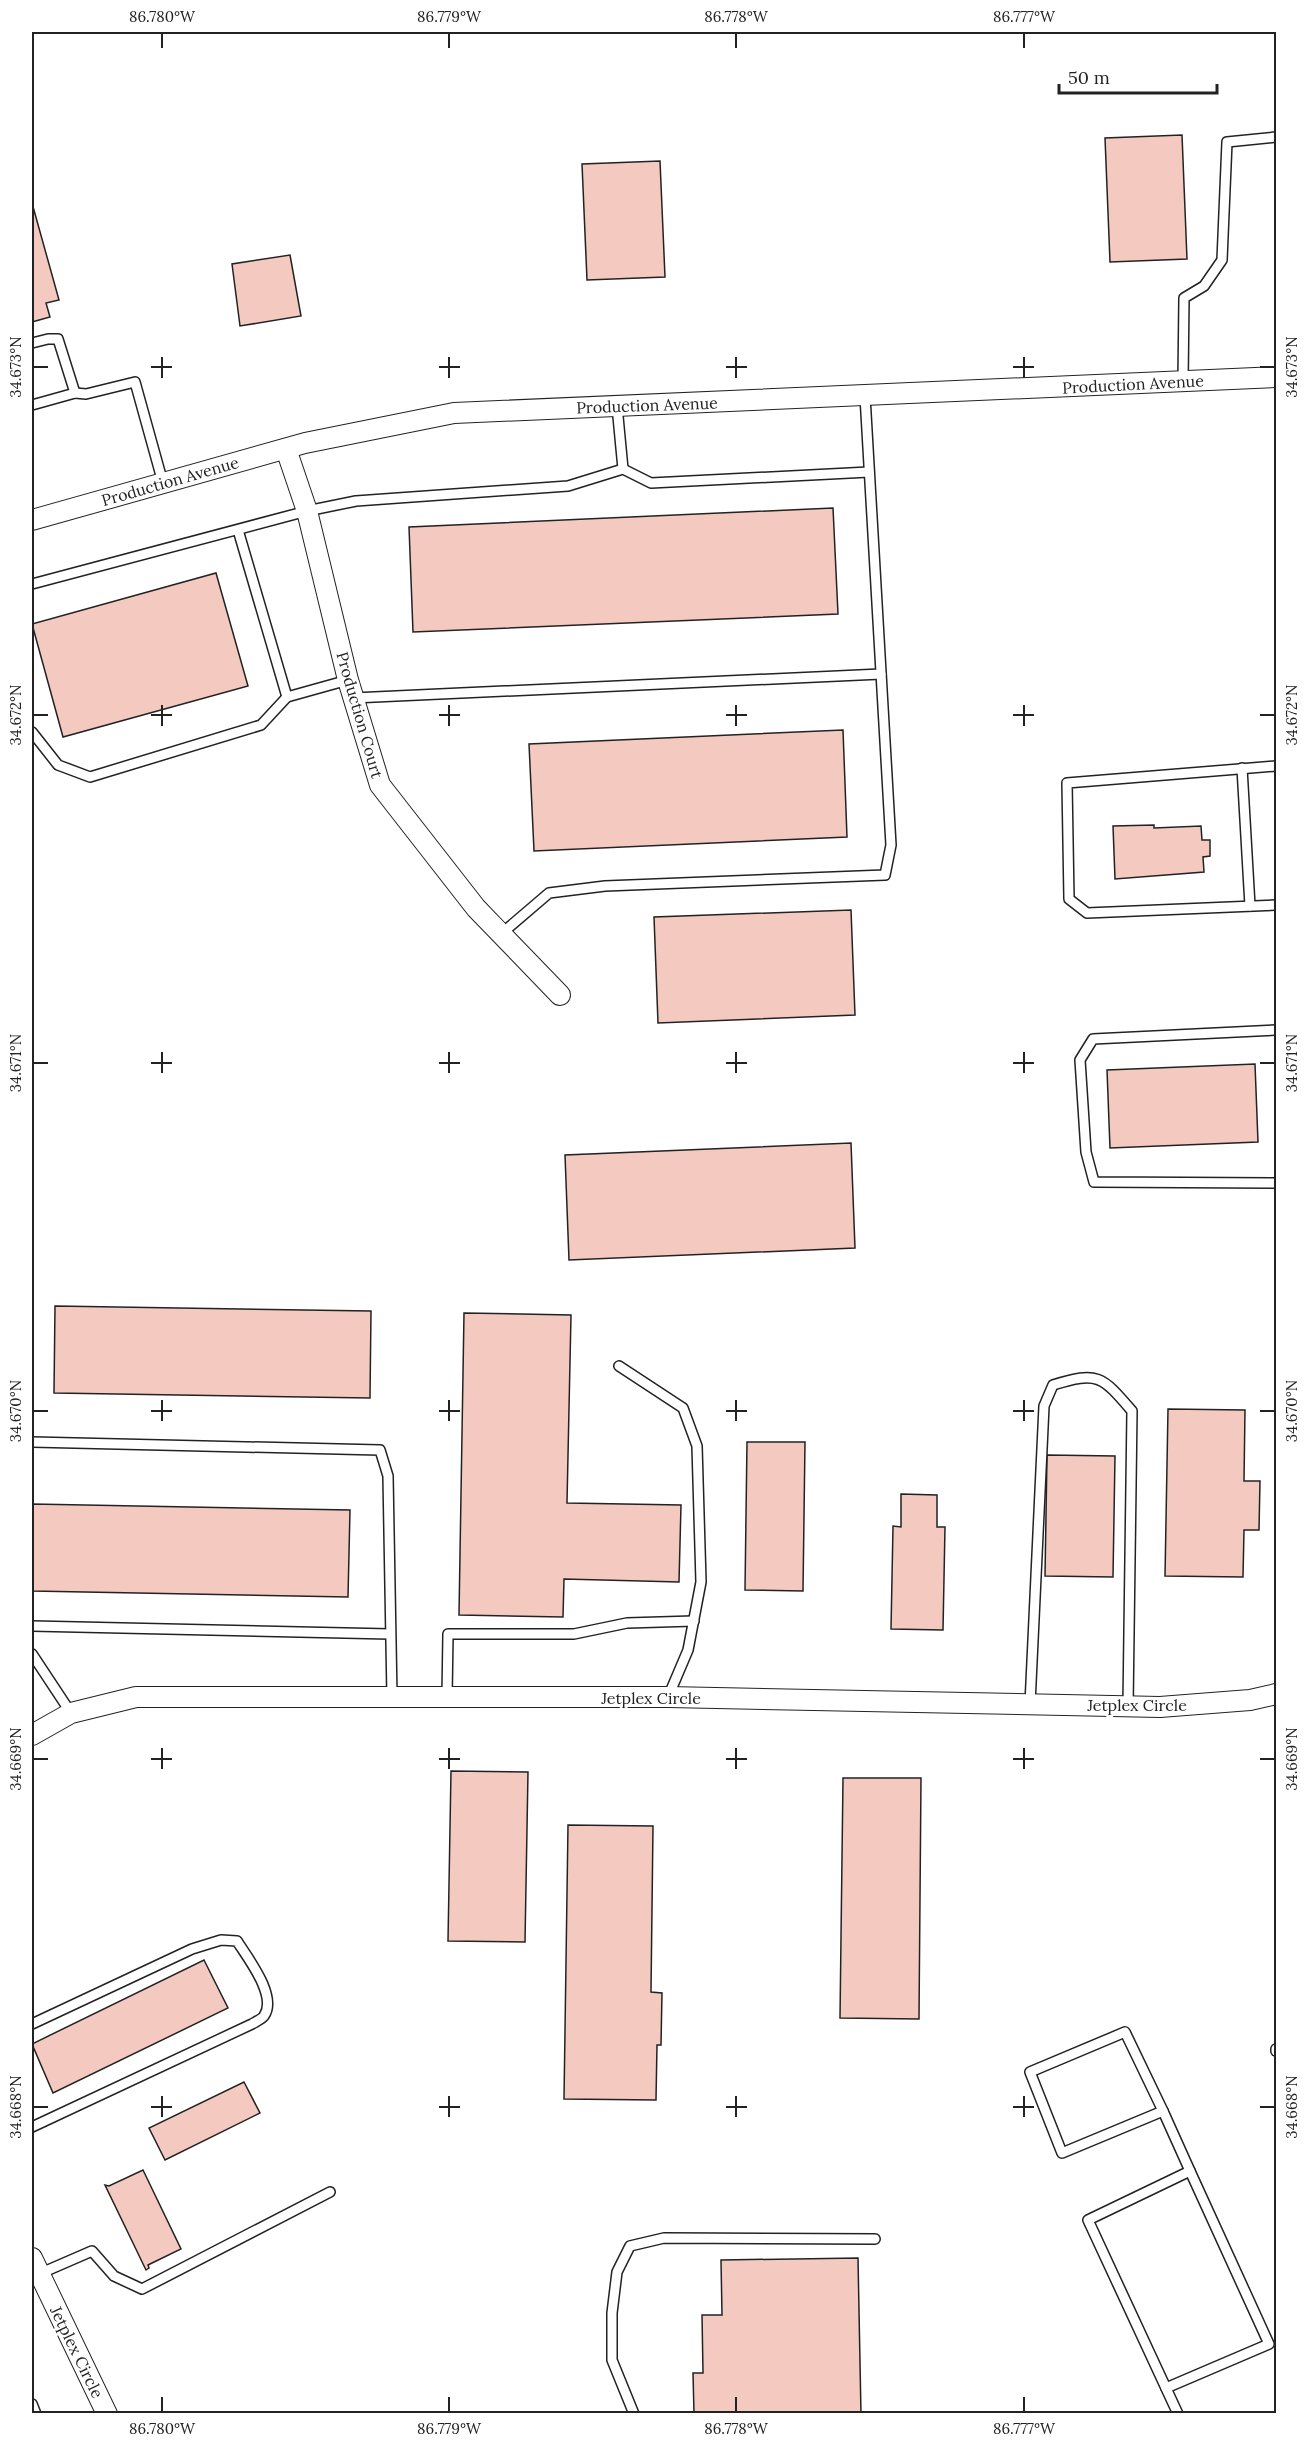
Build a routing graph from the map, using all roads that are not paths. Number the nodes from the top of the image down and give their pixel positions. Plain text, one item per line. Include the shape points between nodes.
1 (1276, 137) edge
2 (32, 343) edge
3 (1276, 377) edge
4 (1183, 381) junction
5 (75, 393) junction
6 (865, 396) junction
7 (32, 405) edge
8 (617, 406) junction
9 (286, 448) junction
10 (623, 469) junction
11 (869, 471) junction
12 (163, 483) junction
13 (307, 511) junction
14 (32, 520) edge
15 (238, 530) junction
16 (32, 584) edge
17 (881, 674) junction
18 (351, 689) junction
19 (287, 697) junction
20 (32, 732) edge
21 (1276, 766) edge
22 (1242, 768) junction
23 (1276, 905) edge
24 (1250, 906) junction
25 (501, 934) junction
26 (560, 995) dead end
27 (1276, 1030) edge
28 (1276, 1183) edge
29 (619, 1366) dead end
30 (32, 1442) edge
31 (694, 1621) junction
32 (32, 1626) edge
33 (390, 1634) junction
34 (32, 1654) edge
35 (1276, 1694) edge
36 (392, 1697) junction
37 (447, 1697) junction
38 (668, 1697) junction
39 (1030, 1704) junction
40 (1128, 1706) junction
41 (71, 1713) junction
42 (32, 1735) edge
43 (32, 2024) edge
44 (1163, 2111) junction
45 (32, 2127) edge
46 (1190, 2170) junction
47 (330, 2192) dead end
48 (875, 2239) dead end
49 (35, 2266) edge
50 (1166, 2388) junction
51 (32, 2404) edge
52 (36, 2414) edge
53 (107, 2414) edge
54 (634, 2414) edge
55 (1178, 2414) edge

1 - 4 lane via 1227,142 1222,260 1204,286 1184,298
2 - 5 lane via 58,339
3 - 4 street, Production Avenue
4 - 6 street, Production Avenue
5 - 7 lane
5 - 12 lane via 135,382
6 - 8 street, Production Avenue
6 - 11 lane
8 - 9 street, Production Avenue via 454,413
8 - 10 lane
9 - 12 street, Production Avenue
9 - 13 street, Production Court
10 - 11 lane via 651,483
10 - 13 lane via 568,486 356,501
11 - 17 lane
12 - 14 street, Production Avenue
13 - 15 lane
13 - 18 street, Production Court
15 - 16 lane
15 - 19 lane
17 - 18 lane
17 - 25 lane via 891,845 885,875 605,886 549,893
18 - 19 lane
18 - 25 street, Production Court via 380,785 476,908
19 - 20 lane via 261,725 90,777 58,765
21 - 22 lane
22 - 24 lane
22 - 24 lane via 1067,783 1069,899 1087,913
23 - 24 lane
25 - 26 street, Production Court
27 - 28 lane via 1093,1039 1080,1060 1086,1152 1094,1182
29 - 31 lane via 683,1408 697,1446 701,1582
30 - 33 lane via 380,1450 388,1476
31 - 37 lane via 627,1623 574,1634 448,1634
31 - 38 lane via 688,1650
32 - 33 lane
33 - 36 lane
34 - 41 lane
35 - 40 street, Jetplex Circle via 1250,1700
36 - 37 street, Jetplex Circle
36 - 41 street, Jetplex Circle via 136,1697
37 - 38 street, Jetplex Circle
38 - 39 street, Jetplex Circle
39 - 40 street, Jetplex Circle
39 - 40 lane via 1044,1406 1053,1385 1082,1376 1107,1382 1132,1411
41 - 42 street, Jetplex Circle
43 - 45 lane via 192,1949 221,1940 237,1941 264,1984 268,2003 265,2015 252,2024
44 - 44 lane via 1125,2032 1030,2072 1062,2153
44 - 46 lane
46 - 50 lane via 1088,2220
46 - 50 lane via 1269,2344
47 - 49 lane via 142,2289 114,2276 92,2251
48 - 54 lane via 664,2238 630,2246 617,2272 612,2360
49 - 53 street, Jetplex Circle
50 - 55 lane
51 - 52 lane

